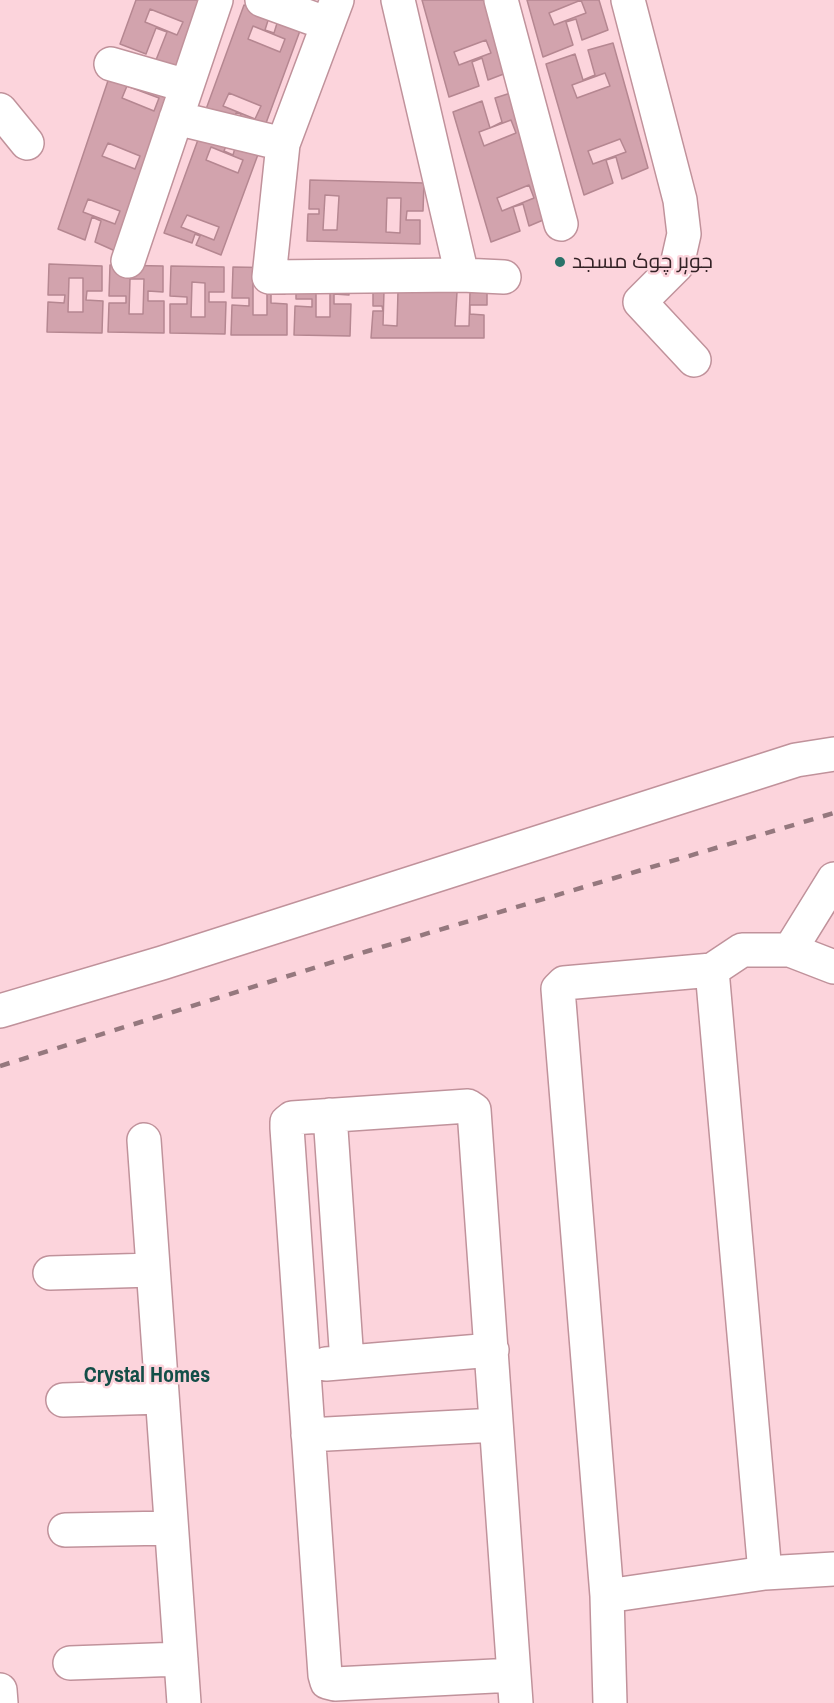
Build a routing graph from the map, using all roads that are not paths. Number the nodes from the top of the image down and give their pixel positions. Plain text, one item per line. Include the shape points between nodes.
1 (216, 0) edge
2 (262, 0) edge
3 (398, 0) edge
4 (501, 0) edge
5 (628, 0) edge
6 (332, 12) edge
7 (111, 64) dead end
8 (187, 86) junction
9 (0, 110) edge
10 (176, 118) junction
11 (27, 143) dead end
12 (284, 144) junction
13 (561, 224) dead end
14 (128, 261) dead end
15 (462, 274) junction
16 (504, 277) dead end
17 (694, 360) dead end
18 (834, 754) edge
19 (834, 879) edge
20 (834, 948) edge
21 (790, 950) junction
22 (834, 967) edge
23 (712, 970) junction
24 (0, 1011) edge
25 (330, 1115) junction
26 (144, 1140) dead end
27 (153, 1269) junction
28 (50, 1273) dead end
29 (492, 1350) junction
30 (347, 1362) junction
31 (303, 1366) junction
32 (162, 1397) junction
33 (63, 1400) dead end
34 (496, 1425) junction
35 (308, 1435) junction
36 (171, 1528) junction
37 (64, 1530) dead end
38 (834, 1569) edge
39 (765, 1573) junction
40 (607, 1596) junction
41 (181, 1659) junction
42 (70, 1663) dead end
43 (515, 1689) edge
44 (0, 1690) edge
45 (1, 1703) edge
46 (184, 1703) edge
47 (610, 1703) edge

1 - 8 street
2 - 6 street
3 - 15 street
4 - 13 street
5 - 17 street via 680,200 684,234 677,265 640,302
6 - 12 street
7 - 8 street
8 - 10 street
9 - 11 street
10 - 12 street
10 - 14 street
12 - 15 street via 269,277
15 - 16 street
18 - 24 street via 796,760
19 - 21 street
20 - 21 street
21 - 22 street
21 - 23 street via 742,950
23 - 39 street
23 - 40 street via 564,983 558,989
25 - 29 street via 468,1106 474,1110
25 - 30 street
25 - 31 street via 292,1118 287,1122
26 - 27 street
27 - 28 street
27 - 32 street
29 - 30 street
29 - 34 street
30 - 31 street
31 - 35 street
32 - 33 street
32 - 36 street
34 - 35 street
34 - 43 street
35 - 43 street via 327,1682
36 - 37 street
36 - 41 street
38 - 39 street
39 - 40 street
40 - 47 street
41 - 42 street
41 - 46 street
44 - 45 street

